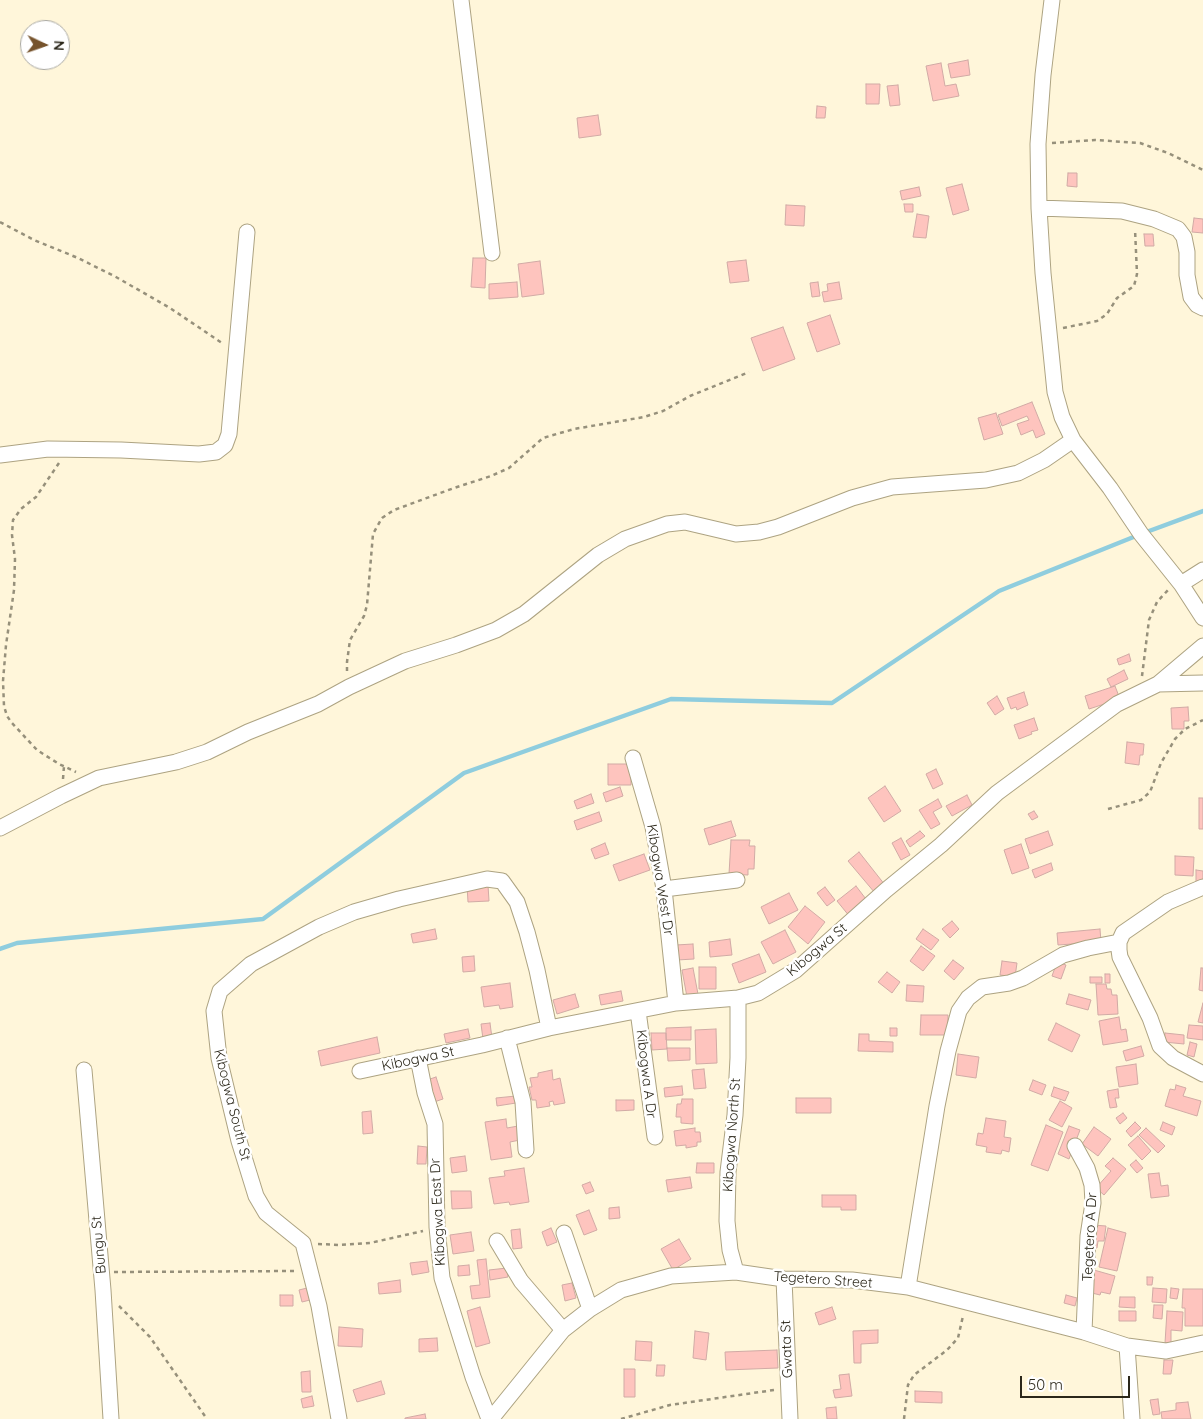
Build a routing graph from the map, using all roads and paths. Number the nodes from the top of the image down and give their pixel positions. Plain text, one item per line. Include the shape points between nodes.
1 (461, 0) edge
2 (1052, 0) edge
3 (1038, 144) junction
4 (1203, 170) edge
5 (1039, 208) junction
6 (1134, 214) junction
7 (0, 222) edge
8 (247, 232) dead end
9 (492, 253) dead end
10 (1203, 308) edge
11 (1049, 330) junction
12 (236, 353) junction
13 (749, 372) dead end
14 (1073, 440) junction
15 (68, 449) junction
16 (0, 455) edge
17 (1203, 570) edge
18 (1179, 582) junction
19 (1203, 618) edge
20 (1203, 646) edge
21 (1203, 683) edge
22 (1158, 684) junction
23 (349, 687) junction
24 (1141, 692) junction
25 (1203, 720) edge
26 (633, 758) dead end
27 (99, 778) junction
28 (1108, 809) dead end
29 (0, 828) edge
30 (737, 880) dead end
31 (1203, 887) edge
32 (664, 889) junction
33 (1119, 942) junction
34 (738, 998) junction
35 (676, 1003) junction
36 (638, 1011) junction
37 (549, 1028) junction
38 (507, 1038) junction
39 (418, 1058) junction
40 (84, 1070) dead end
41 (360, 1071) dead end
42 (1203, 1074) edge
43 (654, 1137) dead end
44 (1075, 1146) dead end
45 (526, 1150) dead end
46 (437, 1227) junction
47 (564, 1233) dead end
48 (497, 1241) dead end
49 (303, 1243) junction
50 (102, 1272) junction
51 (310, 1272) junction
52 (736, 1272) junction
53 (784, 1279) junction
54 (908, 1287) junction
55 (103, 1290) junction
56 (964, 1300) junction
57 (590, 1309) junction
58 (563, 1330) junction
59 (1084, 1332) junction
60 (1203, 1343) edge
61 (1127, 1346) junction
62 (788, 1388) junction
63 (110, 1419) edge
64 (207, 1419) edge
65 (339, 1419) edge
66 (490, 1419) edge
67 (621, 1419) edge
68 (790, 1419) edge
69 (904, 1419) edge
70 (1132, 1419) edge

1 - 9 street
2 - 3 street
3 - 4 path via 1095,140 1140,143
3 - 5 street
5 - 6 street
5 - 11 street
6 - 10 street via 1178,229 1184,237 1188,288 1191,297
6 - 11 path via 1138,274 1134,286 1117,298 1107,314 1097,321
7 - 12 path via 116,277 202,328
8 - 12 street
11 - 14 street via 1055,392 1062,418
12 - 15 street via 229,434 225,445 216,452
13 - 23 path via 690,396 663,411 543,438 509,468 394,510 382,518 373,534 364,616 350,640 347,662
14 - 18 street
14 - 23 street via 1018,473 986,480 892,487 759,532 736,534 685,522 667,524 625,539 598,555 524,614 496,630 405,661
15 - 16 street
15 - 27 path via 36,497 13,520 14,590 6,645 4,706 6,716 37,750 75,771
17 - 18 street
18 - 19 street
18 - 24 path via 1156,602 1148,620
20 - 22 street
21 - 22 street, Kibogwa St
22 - 24 street, Kibogwa St
23 - 27 street via 318,704 207,752
24 - 34 street, Kibogwa St via 1117,704 997,793 796,970 758,993
25 - 28 path via 1185,729 1175,739 1150,792 1141,800
26 - 32 street, Kibogwa West Dr via 652,827
27 - 29 street
30 - 32 street
31 - 33 street via 1168,902 1123,933
32 - 35 street, Kibogwa West Dr
33 - 42 street via 1120,957 1160,1046 1172,1058
33 - 54 street via 1063,955 1023,978 982,987 959,1011 948,1051
34 - 35 street, Kibogwa St
34 - 52 street, Kibogwa North St via 738,1058 727,1221
35 - 36 street, Kibogwa St
36 - 37 street, Kibogwa St
36 - 43 street, Kibogwa A Dr
37 - 38 street, Kibogwa St
37 - 49 street, Kibogwa South St via 517,902 502,881 487,879 354,912 251,964 220,990 214,1011 218,1058 256,1196 266,1214
38 - 39 street, Kibogwa St
38 - 45 street via 523,1102
39 - 41 street, Kibogwa St
39 - 46 street, Kibogwa East Dr via 434,1124
40 - 50 street, Bungu St
44 - 59 street, Tegetero A Dr via 1088,1168 1093,1204 1088,1236
46 - 49 path via 370,1243
46 - 66 street, Kibogwa East Dr via 446,1294
47 - 57 street
48 - 58 street via 521,1281
49 - 51 street
50 - 51 path
50 - 55 street, Bungu St
51 - 65 street
52 - 53 street, Tegetero Street
52 - 57 street, Tegetero Street via 671,1276 621,1290
53 - 54 street, Tegetero Street via 852,1280
53 - 62 street, Gwata St
54 - 56 street, Tegetero Street
55 - 63 street, Bungu St
55 - 64 path via 150,1337
56 - 59 street, Tegetero Street
56 - 69 path via 958,1338 914,1375 908,1385
57 - 58 street, Tegetero Street
58 - 66 street, Tegetero Street
59 - 61 street, Tegetero Street
60 - 61 street, Tegetero Street via 1166,1351
61 - 70 street
62 - 67 path via 670,1404
62 - 68 street, Gwata St

